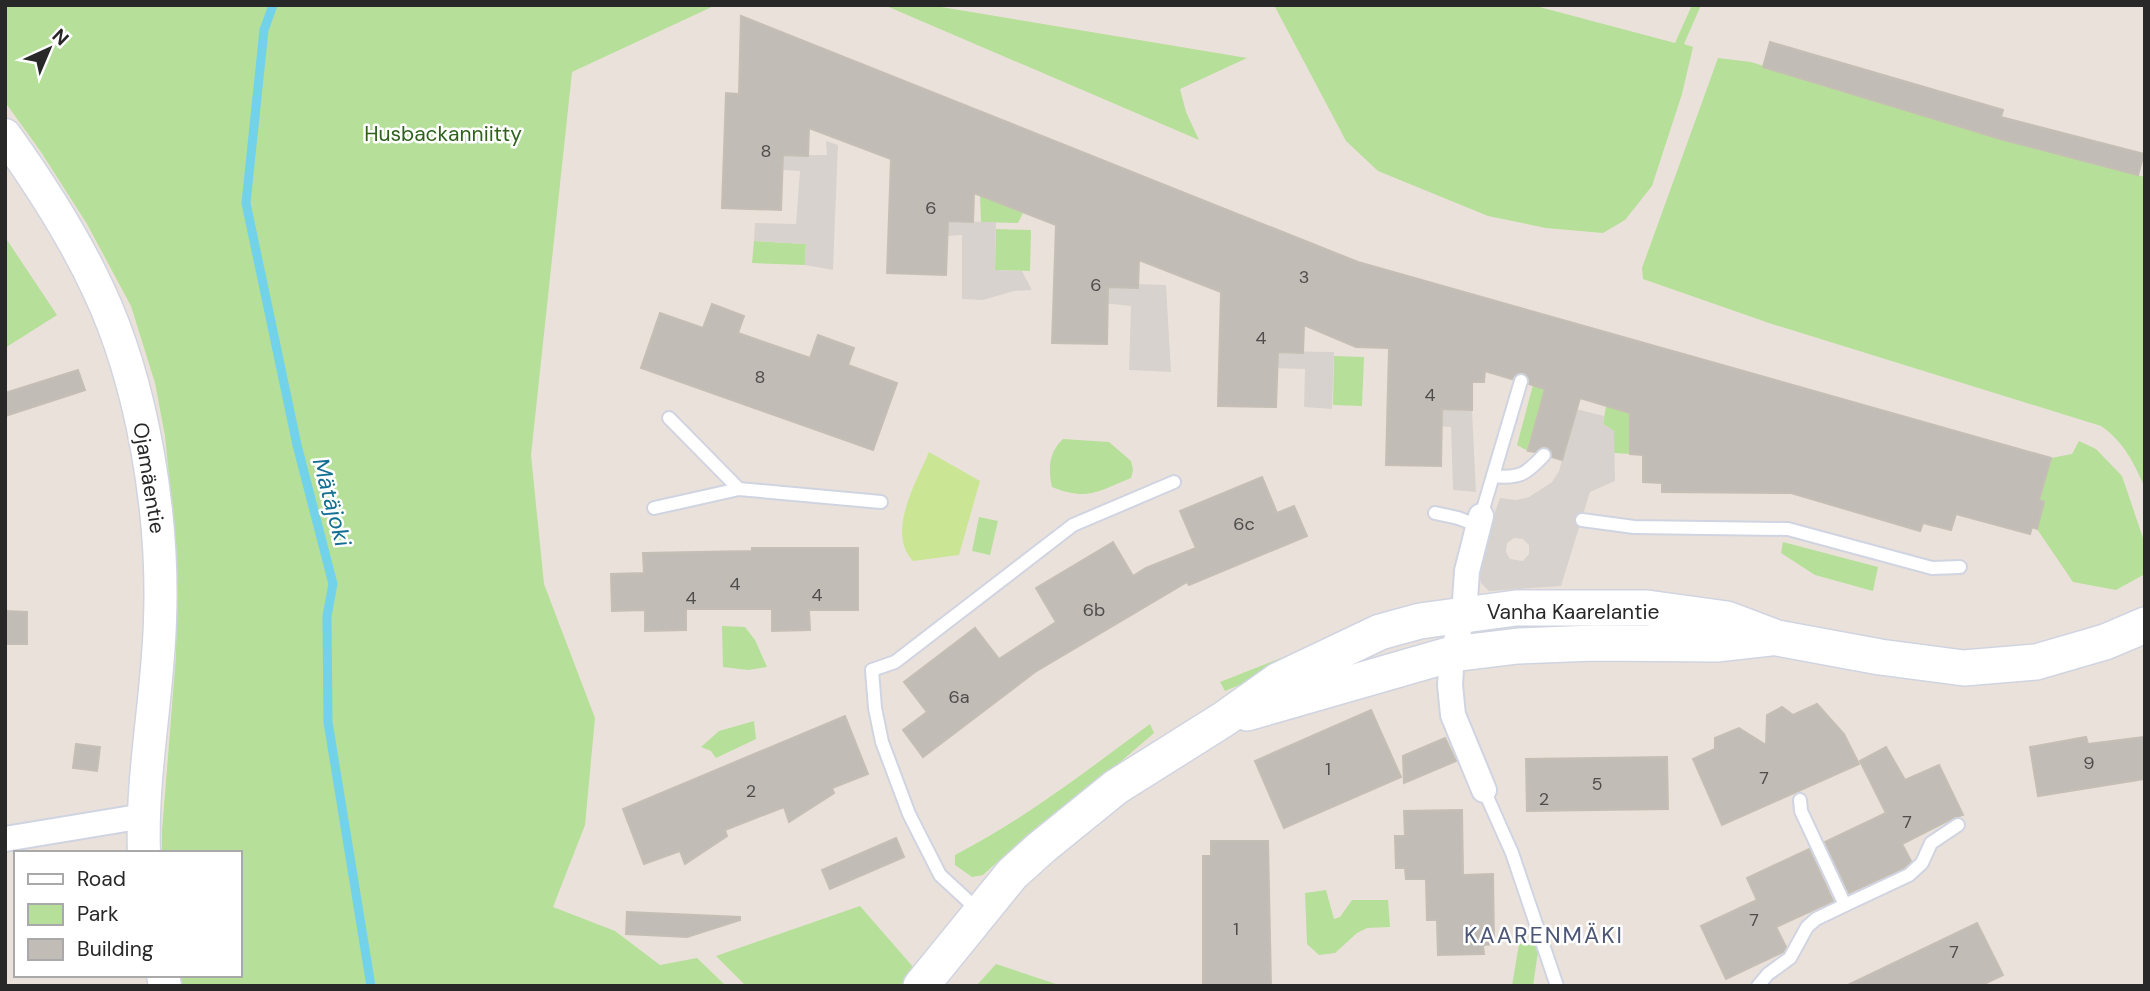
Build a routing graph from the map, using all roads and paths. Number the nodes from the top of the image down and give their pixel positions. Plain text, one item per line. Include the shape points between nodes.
1 (5, 135) edge
2 (1521, 381) dead end
3 (669, 418) dead end
4 (1544, 455) dead end
5 (1493, 476) junction
6 (1174, 482) dead end
7 (739, 489) junction
8 (881, 502) dead end
9 (654, 508) dead end
10 (1435, 513) dead end
11 (1582, 520) dead end
12 (1480, 521) junction
13 (1960, 567) dead end
14 (1464, 614) junction
15 (2145, 625) edge
16 (1777, 638) junction
17 (1452, 654) junction
18 (1224, 719) junction
19 (1484, 790) joint
20 (1800, 800) dead end
21 (144, 816) junction
22 (1958, 825) dead end
23 (5, 839) edge
24 (144, 851) edge
25 (1845, 905) junction
26 (980, 912) junction
27 (921, 986) edge
28 (1557, 986) edge
29 (1758, 986) edge

1 - 21 street, Ojamäentie via 87,267 119,339 134,388 158,526 160,619
2 - 5 lane
3 - 7 lane
4 - 5 lane via 1529,471 1513,478
5 - 12 lane
6 - 26 lane via 1073,525 895,662 872,670 882,742 909,814 940,875
7 - 8 lane
7 - 9 lane
10 - 12 lane
11 - 13 lane via 1633,527 1788,529 1932,568
12 - 14 street via 1466,571
14 - 16 main road, Vanha Kaarelantie via 1517,608 1647,608 1727,619
14 - 17 street
14 - 18 main road, Vanha Kaarelantie via 1380,632 1279,680
15 - 16 main road, Vanha Kaarelantie via 2074,652 1997,667 1929,665
16 - 17 main road, Vanha Kaarelantie via 1716,644 1518,646
17 - 18 main road, Vanha Kaarelantie
17 - 19 street via 1453,715
18 - 26 main road, Vanha Kaarelantie via 1116,787 1042,846
19 - 28 lane via 1512,853
20 - 25 lane
21 - 23 street
21 - 24 street, Ojamäentie
22 - 25 lane via 1931,843 1922,863 1909,875
25 - 29 lane via 1815,919 1790,958
26 - 27 main road, Vanha Kaarelantie

